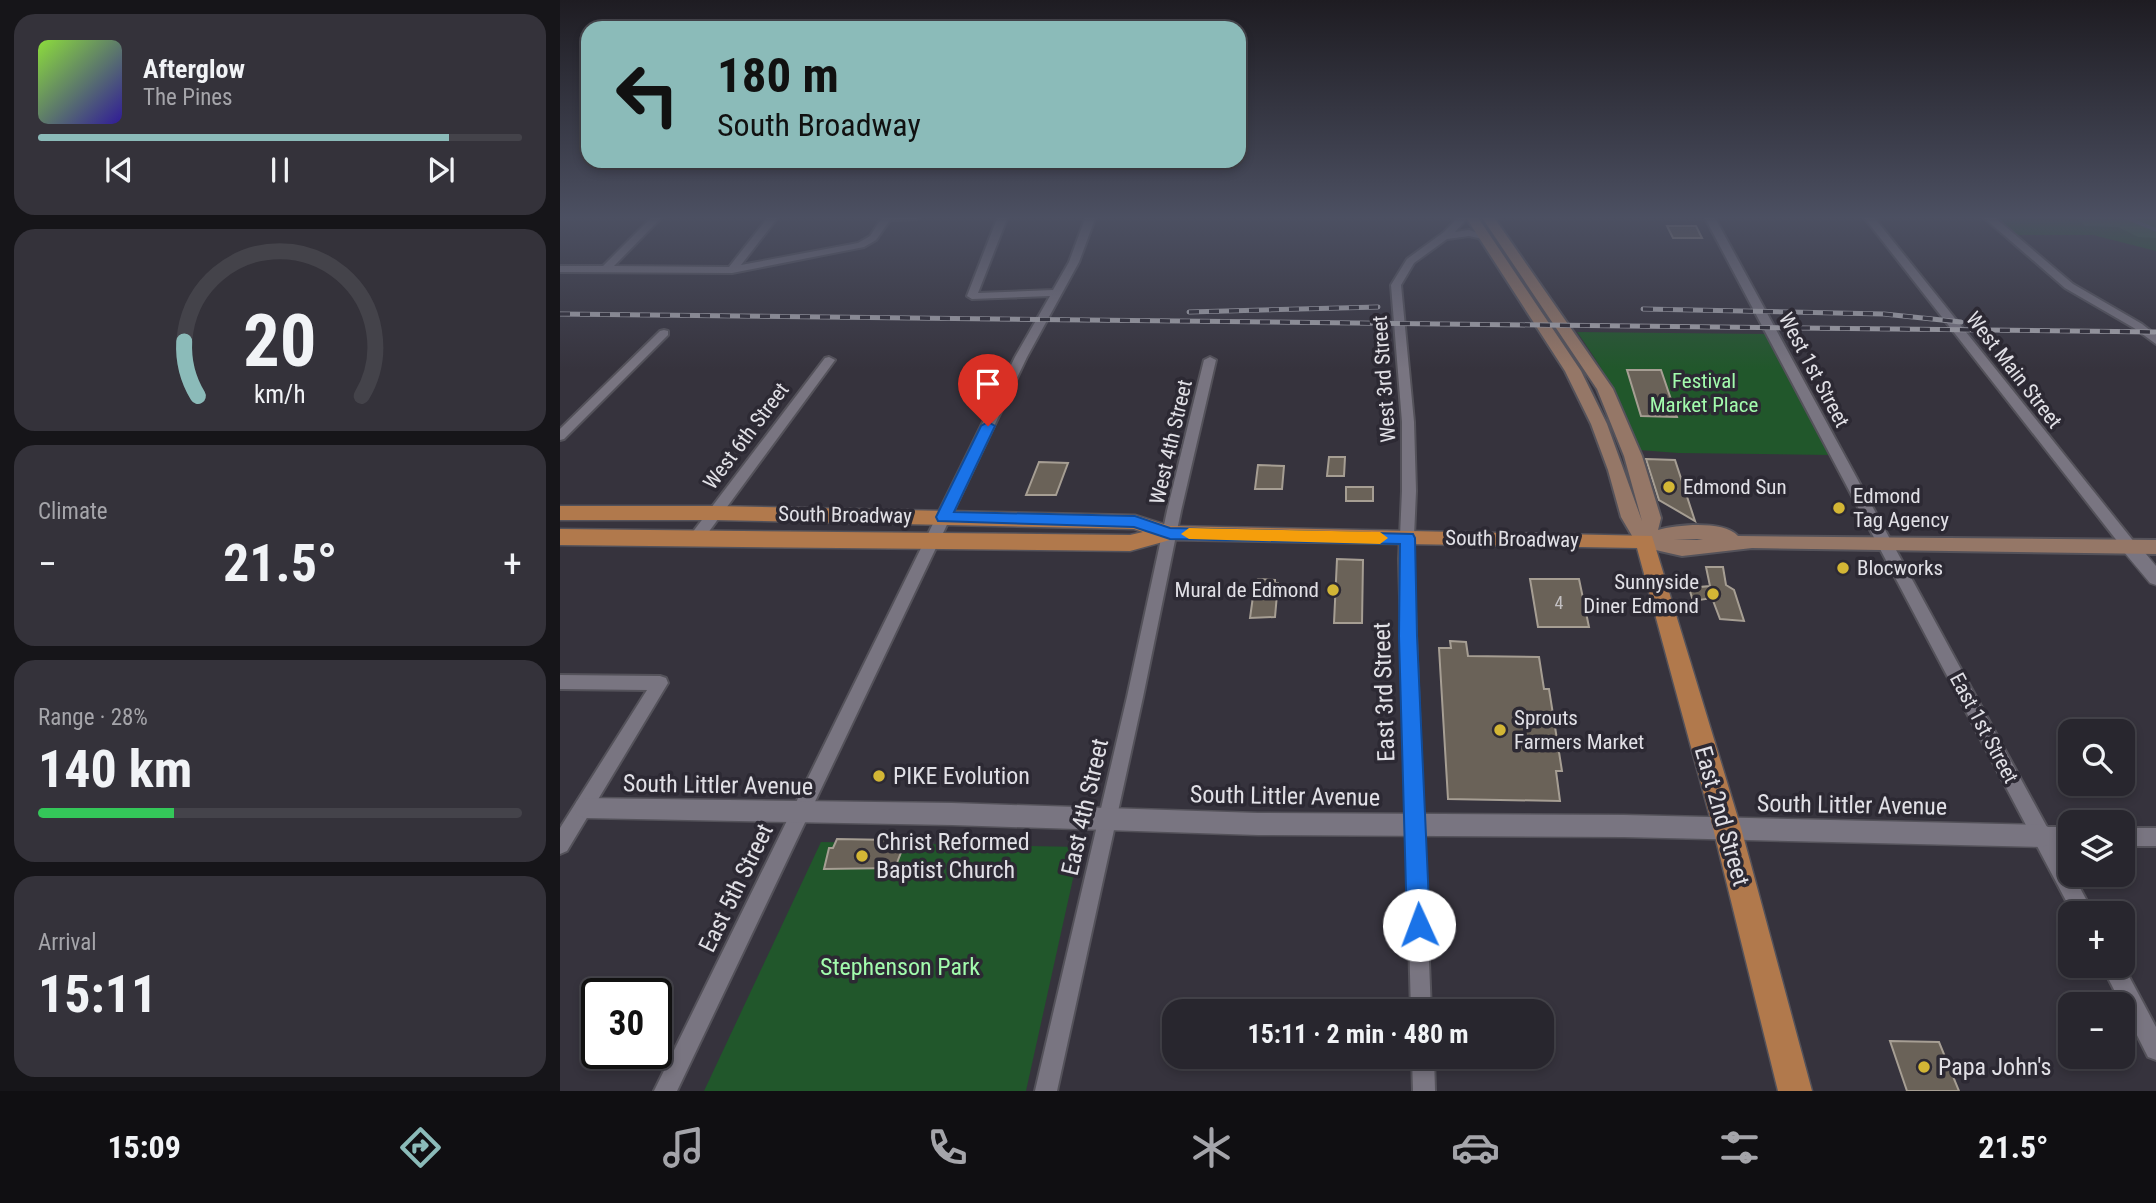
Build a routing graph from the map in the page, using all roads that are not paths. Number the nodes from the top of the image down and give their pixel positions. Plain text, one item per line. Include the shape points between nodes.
1 (734, 267) edge
2 (748, 267) edge
3 (983, 267) edge
4 (1070, 267) edge
5 (1405, 267) edge
6 (1504, 267) edge
7 (1522, 267) edge
8 (1736, 267) edge
9 (1908, 267) edge
10 (2047, 267) edge
11 (560, 269) edge
12 (606, 269) joint
13 (732, 270) junction
14 (1057, 293) junction
15 (664, 333) dead end
16 (2156, 341) edge
17 (829, 360) dead end
18 (1210, 360) dead end
19 (560, 436) edge
20 (560, 513) edge
21 (715, 513) junction
22 (944, 517) junction
23 (1170, 533) junction
24 (560, 537) edge
25 (697, 537) junction
26 (1408, 538) junction
27 (934, 540) junction
28 (1645, 541) junction
29 (1885, 542) junction
30 (2130, 547) junction
31 (2156, 547) edge
32 (2156, 578) edge
33 (560, 682) edge
34 (585, 808) junction
35 (799, 813) junction
36 (1107, 819) junction
37 (1415, 823) junction
38 (1727, 828) junction
39 (2043, 836) junction
40 (2058, 836) edge
41 (2135, 837) edge
42 (2156, 837) edge
43 (560, 845) edge
44 (2077, 901) edge
45 (2118, 978) edge
46 (1421, 999) edge
47 (2156, 1049) edge
48 (1423, 1069) edge
49 (665, 1091) edge
50 (1046, 1091) edge
51 (1424, 1091) edge
52 (1795, 1091) edge

1 - 13 street
2 - 13 street
3 - 14 street via 972,296
4 - 14 street, East 5th Street
5 - 26 street, West 3rd Street via 1396,285 1408,454
6 - 28 main road via 1573,371 1600,424 1630,517
7 - 28 main road via 1616,411 1652,518
8 - 29 street, West 1st Street
9 - 30 street, West Main Street
10 - 16 street via 2076,292
11 - 12 street
12 - 13 street
14 - 22 street, East 5th Street
15 - 19 street
17 - 21 street, West 6th Street
18 - 23 street, West 4th Street
20 - 21 main road, South Broadway
21 - 22 main road, South Broadway
21 - 25 street, West 6th Street
22 - 23 main road, South Broadway via 1135,522
22 - 27 street, East 5th Street
23 - 26 main road, South Broadway
23 - 27 main road, South Broadway via 1130,543
23 - 36 street, East 4th Street
24 - 25 main road, South Broadway
25 - 27 main road, South Broadway
26 - 28 main road, South Broadway
26 - 37 street, East 3rd Street
27 - 35 street, East 5th Street
28 - 29 main road, South Broadway via 1682,549 1752,541
28 - 38 main road, East 2nd Street
29 - 30 main road, South Broadway
29 - 39 street, East 1st Street
30 - 31 main road, South Broadway
30 - 32 street
33 - 34 street via 660,683
34 - 35 street, South Littler Avenue
34 - 43 street
35 - 36 street, South Littler Avenue
35 - 49 street, East 5th Street
36 - 37 street, South Littler Avenue
36 - 50 street, East 4th Street
37 - 38 street, South Littler Avenue
37 - 46 street, East 3rd Street
38 - 39 street, South Littler Avenue
38 - 52 main road, East 2nd Street
39 - 40 street, South Littler Avenue
39 - 44 street, East 1st Street
41 - 42 street
45 - 47 street
48 - 51 street

